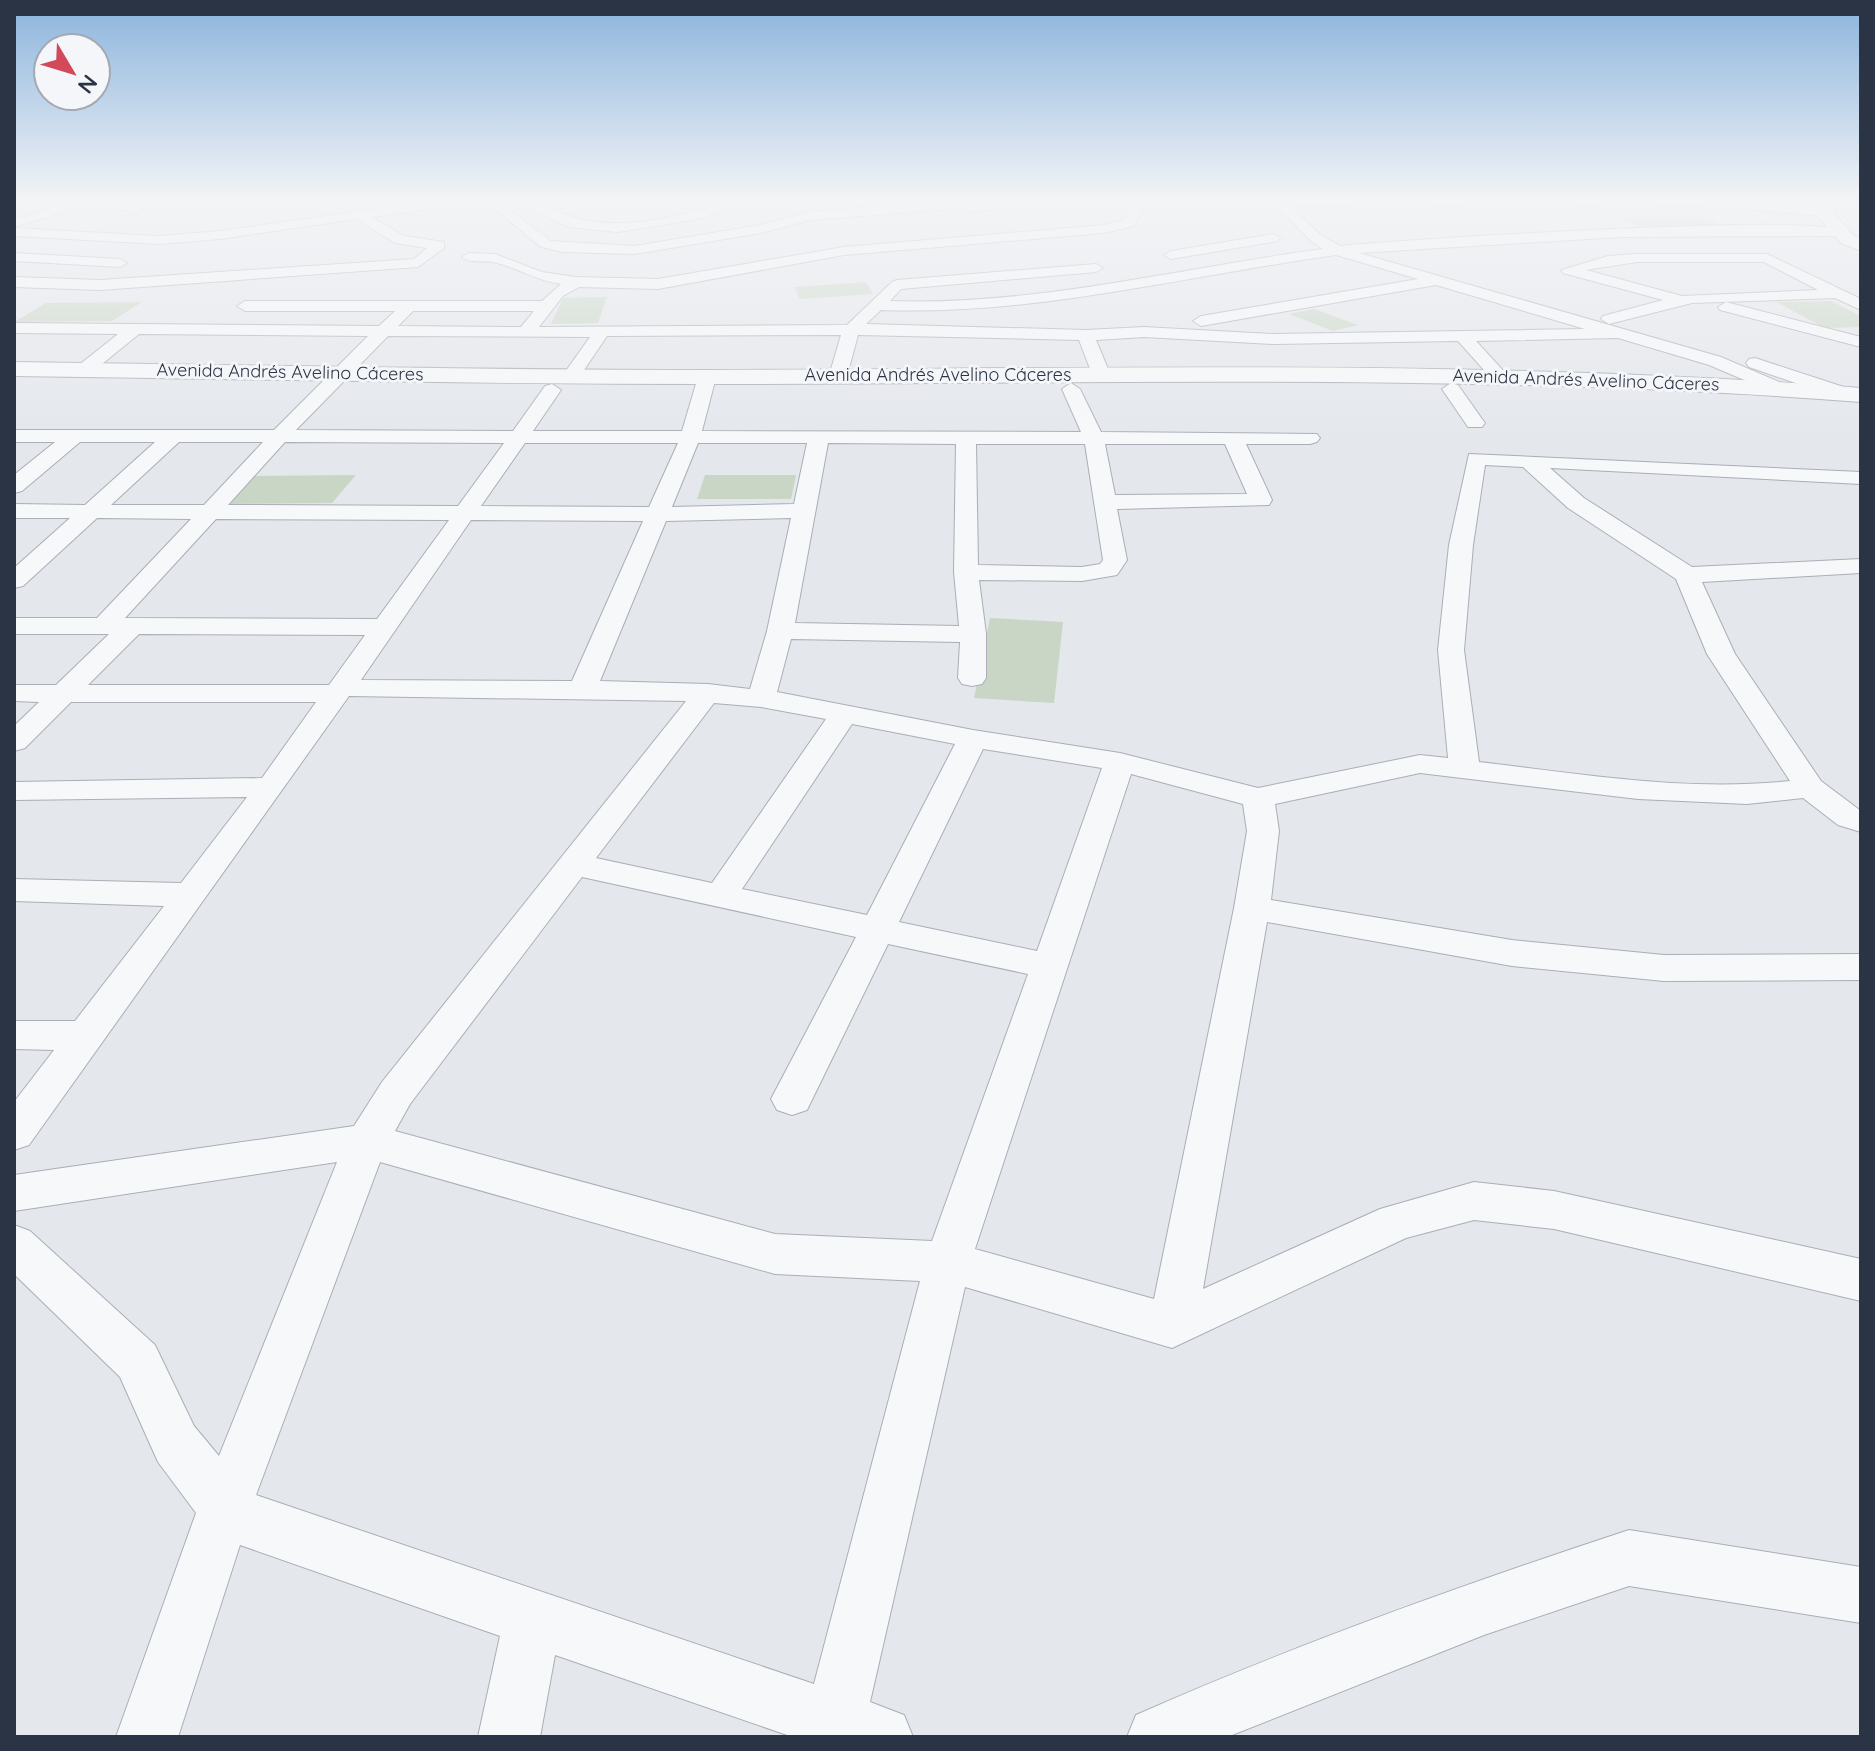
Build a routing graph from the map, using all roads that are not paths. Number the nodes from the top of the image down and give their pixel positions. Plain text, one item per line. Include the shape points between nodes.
1 (14, 282) edge
2 (134, 282) edge
3 (576, 282) joint
4 (675, 282) edge
5 (936, 282) edge
6 (1076, 282) edge
7 (1141, 282) edge
8 (1237, 282) edge
9 (1429, 282) edge
10 (1443, 282) edge
11 (1476, 282) edge
12 (1619, 282) edge
13 (1679, 282) edge
14 (1778, 282) edge
15 (1816, 282) edge
16 (1088, 290) junction
17 (1272, 294) dead end
18 (1374, 294) junction
19 (1841, 294) junction
20 (1861, 294) edge
21 (1804, 295) junction
22 (1694, 299) junction
23 (1296, 304) junction
24 (1404, 304) dead end
25 (875, 305) junction
26 (1861, 305) edge
27 (245, 306) dead end
28 (409, 306) junction
29 (544, 306) junction
30 (935, 309) junction
31 (1448, 319) dead end
32 (1609, 319) junction
33 (978, 320) junction
34 (14, 328) edge
35 (135, 329) junction
36 (962, 329) junction
37 (381, 331) junction
38 (602, 331) junction
39 (850, 331) junction
40 (526, 332) junction
41 (1144, 332) junction
42 (1622, 333) junction
43 (1086, 335) junction
44 (1462, 335) junction
45 (1493, 335) junction
46 (1274, 339) junction
47 (1861, 342) edge
48 (14, 369) edge
49 (85, 369) junction
50 (1101, 374) junction
51 (1296, 375) junction
52 (838, 376) junction
53 (1499, 376) junction
54 (333, 379) junction
55 (562, 383) junction
56 (704, 383) junction
57 (14, 384) edge
58 (1777, 388) junction
59 (1071, 389) junction
60 (1451, 389) junction
61 (1854, 400) edge
62 (1475, 423) dead end
63 (281, 435) junction
64 (14, 436) edge
65 (75, 436) junction
66 (174, 436) junction
67 (691, 436) junction
68 (819, 436) junction
69 (518, 437) junction
70 (966, 437) junction
71 (1094, 437) junction
72 (1233, 438) junction
73 (1310, 438) dead end
74 (1529, 461) junction
75 (1861, 478) edge
76 (14, 486) edge
77 (1107, 502) junction
78 (14, 511) edge
79 (803, 511) junction
80 (93, 512) junction
81 (206, 512) junction
82 (466, 512) junction
83 (657, 514) junction
84 (1861, 566) edge
85 (966, 572) junction
86 (1687, 575) junction
87 (14, 581) edge
88 (106, 624) junction
89 (134, 624) junction
90 (14, 626) edge
91 (386, 627) junction
92 (780, 631) junction
93 (973, 634) junction
94 (972, 678) dead end
95 (582, 690) junction
96 (339, 691) junction
97 (708, 692) junction
98 (14, 693) edge
99 (62, 695) junction
100 (761, 698) junction
101 (844, 714) junction
102 (973, 739) junction
103 (14, 742) edge
104 (1120, 762) junction
105 (1464, 768) junction
106 (271, 787) junction
107 (1810, 788) junction
108 (14, 791) edge
109 (1258, 798) junction
110 (1861, 822) edge
111 (572, 864) junction
112 (14, 890) edge
113 (191, 895) junction
114 (720, 896) junction
115 (1252, 908) junction
116 (879, 930) junction
117 (1049, 966) junction
118 (1861, 967) edge
119 (14, 1035) edge
120 (85, 1036) junction
121 (792, 1099) dead end
122 (14, 1133) edge
123 (367, 1141) junction
124 (14, 1193) edge
125 (14, 1245) edge
126 (948, 1262) junction
127 (1861, 1280) edge
128 (1172, 1326) junction
129 (225, 1507) junction
130 (1861, 1595) edge
131 (533, 1618) junction
132 (849, 1732) edge
133 (147, 1737) edge
134 (509, 1737) edge
135 (1158, 1737) edge

1 - 2 street via 65,286
3 - 4 street
3 - 29 street
5 - 25 street via 897,285
6 - 16 street
7 - 16 street
8 - 33 street
9 - 18 street
10 - 42 street
11 - 32 street
12 - 22 street
13 - 22 street
14 - 21 street
15 - 19 street
16 - 30 street
17 - 23 street
18 - 23 street
18 - 24 street
19 - 20 street
19 - 21 street
19 - 26 street
21 - 22 street
22 - 32 street
22 - 47 street
23 - 41 street
25 - 30 street
25 - 39 street
27 - 28 street
28 - 29 street
28 - 37 street
29 - 40 street
30 - 33 street
31 - 45 street
32 - 61 street via 1749,360
33 - 36 street
34 - 35 street
35 - 37 street
35 - 49 street
36 - 39 street
36 - 43 street
37 - 40 street
37 - 54 street
38 - 39 street
38 - 40 street
38 - 55 street
39 - 52 street
41 - 43 street
41 - 46 street
42 - 45 street
42 - 58 street via 1715,361
43 - 50 street
44 - 45 street
44 - 46 street
44 - 53 street
46 - 51 street
48 - 49 street, Avenida Andrés Avelino Cáceres
49 - 54 street, Avenida Andrés Avelino Cáceres
50 - 51 street, Avenida Andrés Avelino Cáceres
50 - 52 street, Avenida Andrés Avelino Cáceres
51 - 53 street, Avenida Andrés Avelino Cáceres
52 - 56 street, Avenida Andrés Avelino Cáceres
53 - 58 street, Avenida Andrés Avelino Cáceres
54 - 55 street, Avenida Andrés Avelino Cáceres
54 - 57 street, Avenida Andrés Avelino Cáceres
54 - 63 street
55 - 56 street, Avenida Andrés Avelino Cáceres
55 - 69 street
56 - 59 street, Avenida Andrés Avelino Cáceres
56 - 67 street
58 - 61 street, Avenida Andrés Avelino Cáceres
59 - 60 street, Avenida Andrés Avelino Cáceres
59 - 71 street
60 - 61 street, Avenida Andrés Avelino Cáceres
60 - 62 street
63 - 66 street
63 - 69 street
63 - 81 street
64 - 65 street
65 - 66 street
65 - 76 street
66 - 80 street
67 - 68 street
67 - 69 street
67 - 83 street
68 - 70 street
68 - 79 street
69 - 82 street
70 - 71 street
70 - 85 street
71 - 72 street
71 - 77 street
72 - 73 street
72 - 77 street via 1261,500
74 - 75 street
74 - 86 street via 1576,503
74 - 105 street via 1476,458 1451,650
77 - 85 street via 1115,560 1108,570
78 - 80 street
79 - 83 street
79 - 92 street
80 - 81 street
80 - 87 street
81 - 82 street
81 - 88 street
82 - 83 street
82 - 91 street
83 - 95 street
84 - 86 street
85 - 93 street
86 - 107 street via 1721,654
88 - 89 street
88 - 90 street
89 - 91 street
89 - 99 street
91 - 96 street
92 - 93 street
92 - 100 street
93 - 94 street
95 - 96 street
95 - 97 street
96 - 99 street
96 - 106 street
97 - 100 street
97 - 111 street
98 - 99 street
99 - 103 street
100 - 101 street
101 - 102 street
101 - 114 street
102 - 104 street
102 - 116 street
104 - 109 street
104 - 117 street
105 - 107 street via 1638,790 1747,795
105 - 109 street via 1420,764
106 - 108 street
106 - 113 street
107 - 110 street
109 - 115 street via 1263,831
111 - 114 street
111 - 123 street via 396,1093
112 - 113 street
113 - 120 street
114 - 116 street
115 - 118 street via 1512,953 1633,965
115 - 128 street
116 - 117 street
116 - 121 street
117 - 126 street
119 - 120 street
120 - 122 street
123 - 124 street
123 - 126 street via 775,1254
123 - 129 street
125 - 129 street via 138,1361 176,1444
126 - 128 street
126 - 132 street
127 - 128 street via 1554,1210 1474,1201 1396,1222
129 - 131 street via 251,1523
129 - 133 street
130 - 135 street via 1629,1558 1484,1606
131 - 132 street
131 - 134 street

